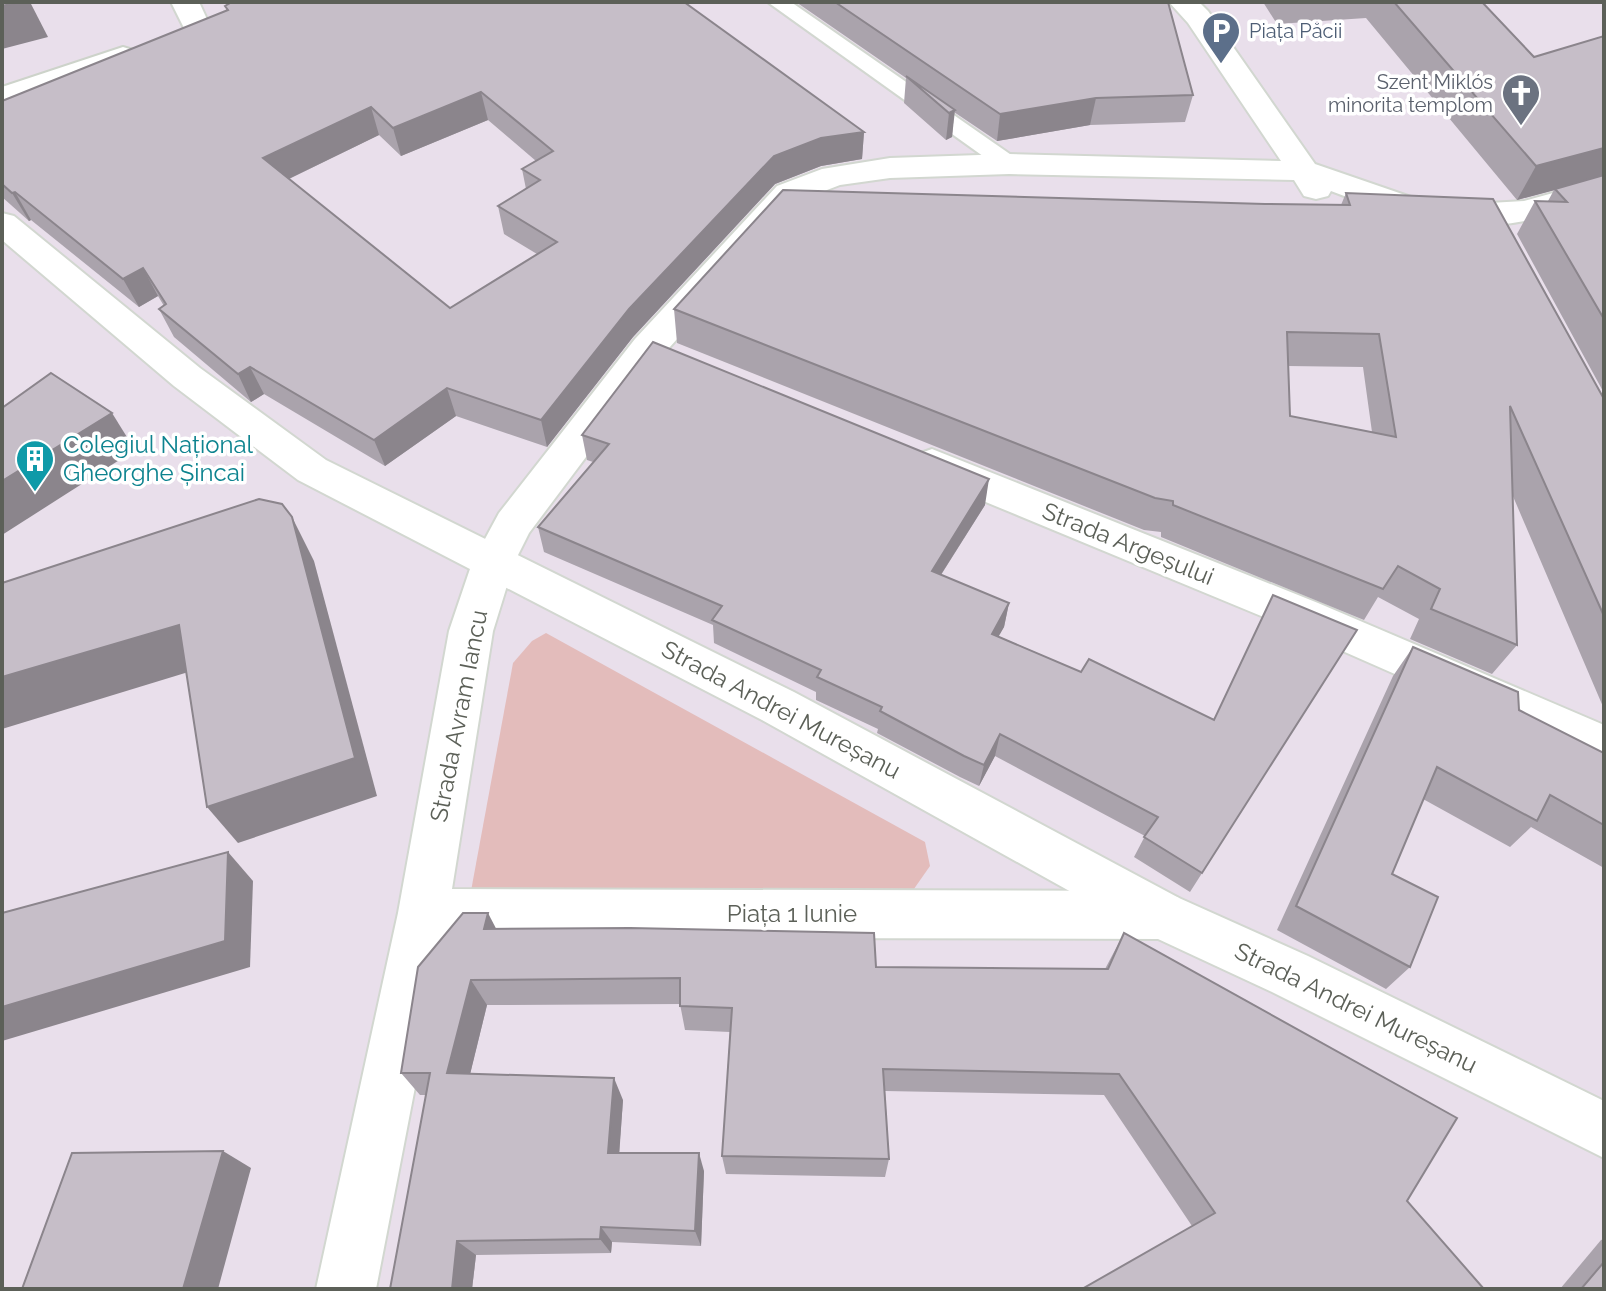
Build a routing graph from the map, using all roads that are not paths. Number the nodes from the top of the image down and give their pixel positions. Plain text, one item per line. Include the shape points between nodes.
1 (185, 2) edge
2 (1183, 2) edge
3 (779, 3) edge
4 (227, 21) edge
5 (198, 30) junction
6 (2, 97) edge
7 (1009, 164) junction
8 (1303, 171) junction
9 (1604, 189) edge
10 (1430, 215) junction
11 (2, 223) edge
12 (648, 348) junction
13 (692, 366) edge
14 (896, 449) edge
15 (493, 563) junction
16 (1604, 746) edge
17 (423, 913) junction
18 (1161, 915) junction
19 (1604, 1130) edge
20 (346, 1289) edge

1 - 5 street
2 - 8 street
3 - 7 lane
4 - 5 street
5 - 6 street
7 - 8 street
7 - 12 street, Strada Avram Iancu via 904,188 789,193
8 - 10 street
8 - 10 street via 1318,191 1317,203 1301,210
9 - 10 street via 1493,230
11 - 15 street, Strada Andrei Mureșanu via 187,377 312,470
12 - 13 street
12 - 15 street, Strada Avram Iancu via 513,524
14 - 16 street, Strada Argeșului via 1303,615
15 - 17 street, Strada Avram Iancu via 471,631
15 - 18 street, Strada Andrei Mureșanu via 778,706
17 - 18 street, Piața 1 Iunie
17 - 20 street, Strada Avram Iancu
18 - 19 street, Strada Andrei Mureșanu

